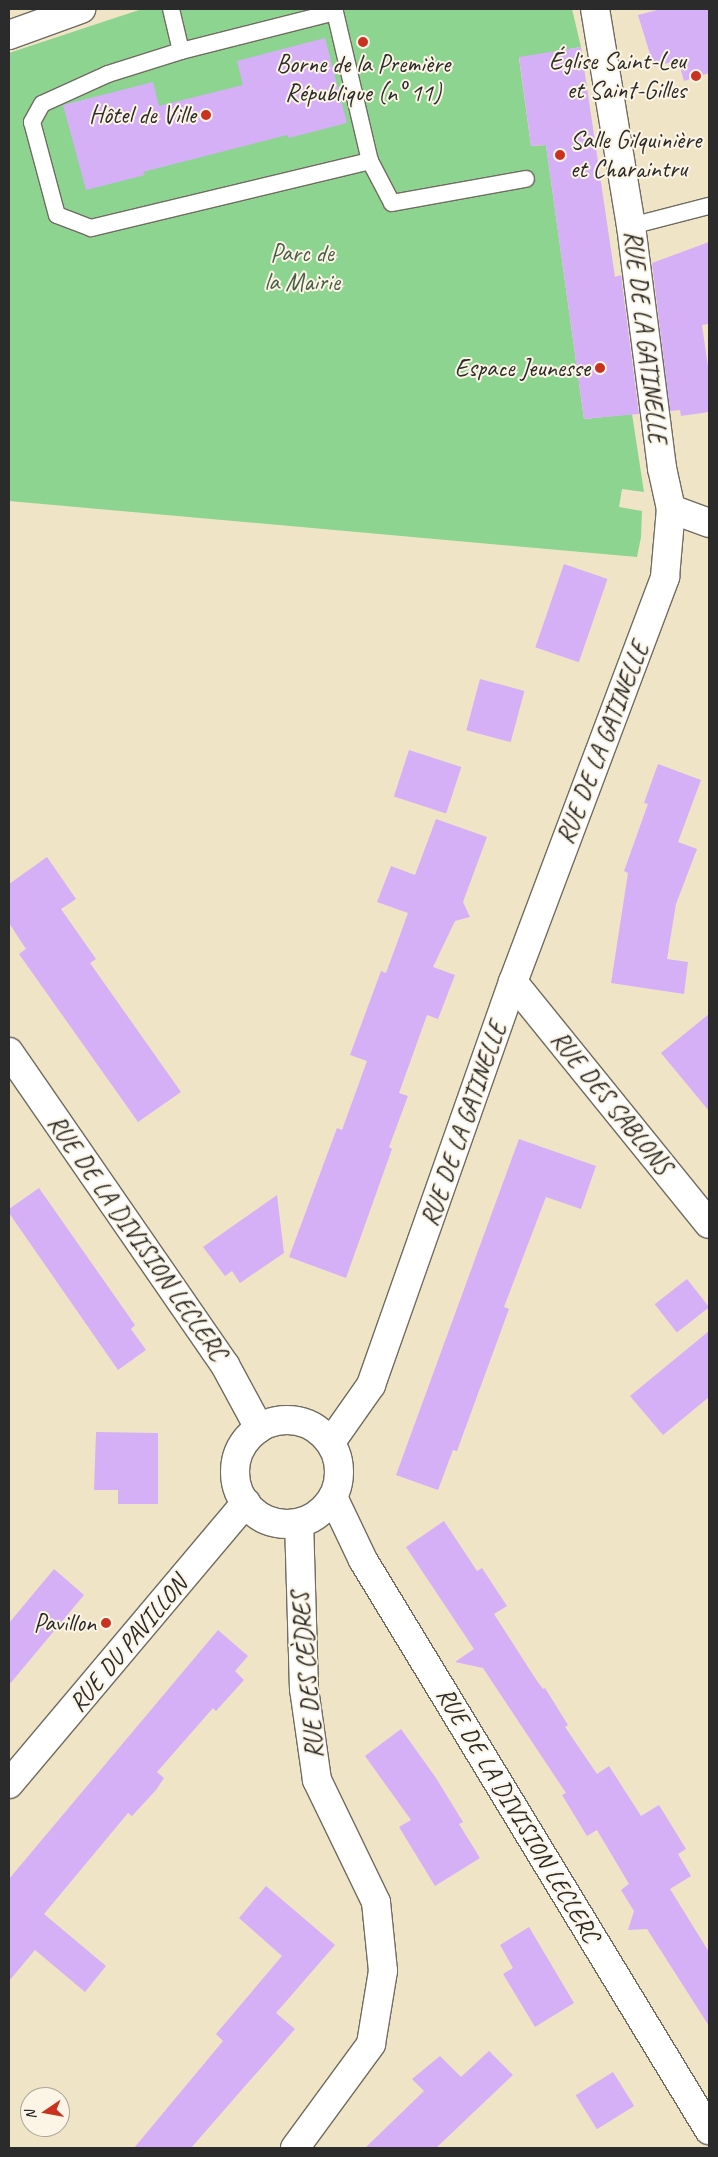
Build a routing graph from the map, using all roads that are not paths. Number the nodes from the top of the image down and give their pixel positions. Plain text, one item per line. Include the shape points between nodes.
1 (81, 9) edge
2 (171, 9) edge
3 (595, 9) edge
4 (9, 35) edge
5 (181, 51) junction
6 (370, 162) junction
7 (526, 179) dead end
8 (709, 206) edge
9 (631, 226) junction
10 (671, 509) junction
11 (709, 523) edge
12 (513, 982) junction
13 (9, 1052) edge
14 (709, 1224) edge
15 (259, 1428) junction
16 (331, 1442) junction
17 (333, 1497) junction
18 (246, 1504) junction
19 (299, 1523) junction
20 (9, 1784) edge
21 (709, 2130) edge
22 (295, 2148) edge

1 - 4 street
2 - 5 lane
3 - 9 street, RUE DE LA GATINELLE
5 - 6 lane via 335,12
5 - 6 lane via 108,74 42,104 32,122 57,215 91,228
6 - 7 lane via 392,203
8 - 9 lane
9 - 10 street, RUE DE LA GATINELLE via 662,468
10 - 11 street
10 - 12 street, RUE DE LA GATINELLE via 665,577
12 - 14 street, RUE DES SABLONS
12 - 16 street, RUE DE LA GATINELLE via 371,1385
13 - 15 street, RUE DE LA DIVISION LECLERC via 225,1365
15 - 16 street via 291,1419 313,1426
15 - 18 street via 245,1440 235,1471 236,1485
16 - 17 street via 338,1479
17 - 19 street via 318,1514
17 - 21 street, RUE DE LA DIVISION LECLERC via 364,1560
18 - 19 street via 259,1516 278,1524
18 - 20 street, RUE DU PAVILLON
19 - 22 street, RUE DES CÈDRES via 304,1689 317,1780 376,1902 383,1971 371,2044

